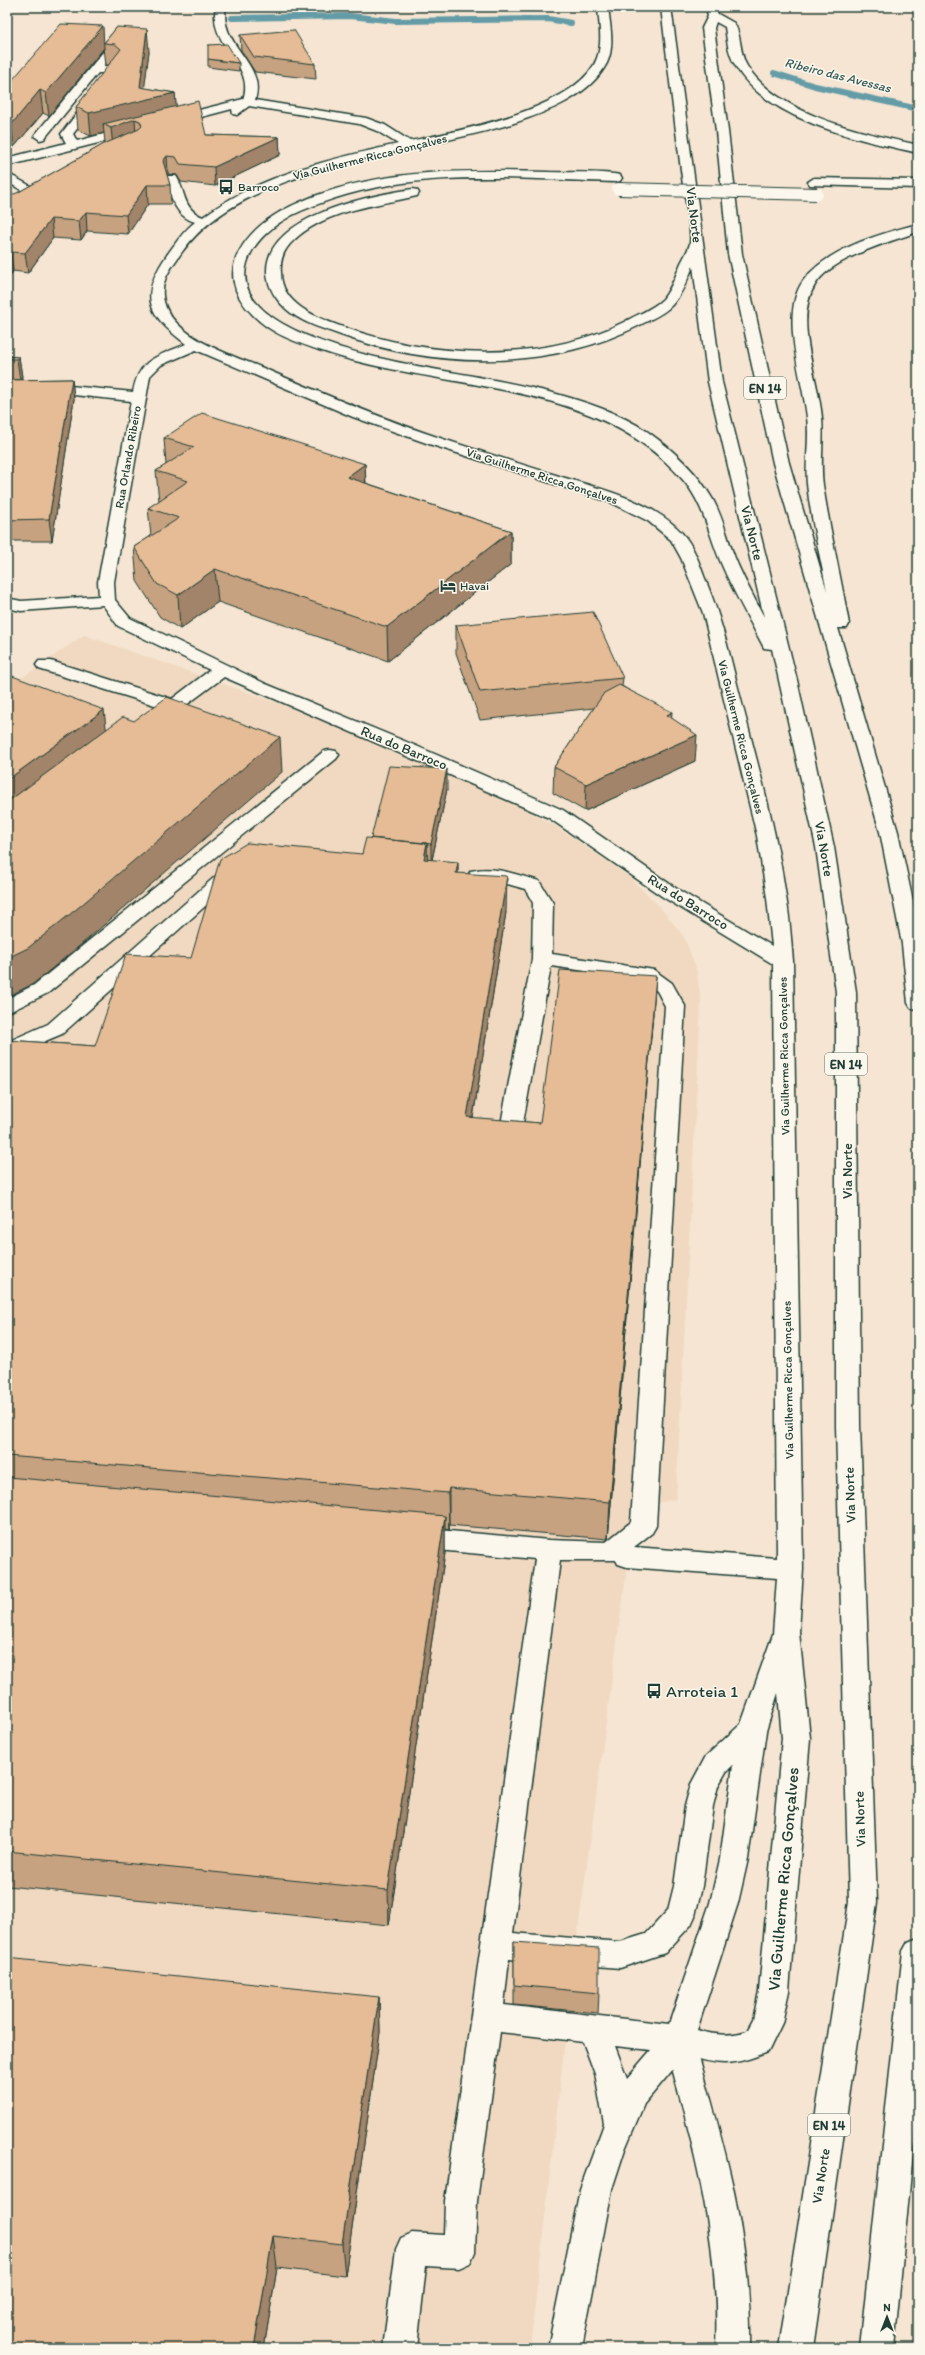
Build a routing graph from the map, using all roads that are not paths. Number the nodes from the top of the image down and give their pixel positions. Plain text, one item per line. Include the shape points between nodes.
1 (221, 7) edge
2 (603, 7) edge
3 (666, 7) edge
4 (712, 11) edge
5 (121, 37) edge
6 (95, 69) junction
7 (247, 102) junction
8 (64, 107) junction
9 (86, 109) junction
10 (165, 134) edge
11 (40, 136) dead end
12 (74, 146) junction
13 (409, 146) junction
14 (918, 149) edge
15 (7, 162) edge
16 (7, 178) edge
17 (172, 179) dead end
18 (617, 184) junction
19 (918, 184) edge
20 (46, 185) edge
21 (490, 188) dead end
22 (815, 188) junction
23 (32, 192) junction
24 (424, 192) dead end
25 (918, 196) edge
26 (22, 200) edge
27 (203, 221) junction
28 (918, 228) edge
29 (697, 242) junction
30 (196, 345) junction
31 (7, 384) edge
32 (138, 397) junction
33 (107, 600) junction
34 (7, 603) edge
35 (45, 665) dead end
36 (222, 670) junction
37 (788, 680) junction
38 (174, 705) junction
39 (145, 727) edge
40 (865, 752) junction
41 (330, 754) dead end
42 (248, 866) edge
43 (458, 874) edge
44 (542, 959) junction
45 (783, 961) junction
46 (918, 1003) edge
47 (7, 1008) edge
48 (7, 1050) edge
49 (509, 1140) edge
50 (389, 1536) edge
51 (549, 1550) junction
52 (627, 1557) dead end
53 (790, 1569) junction
54 (786, 1632) junction
55 (752, 1731) junction
56 (496, 1945) junction
57 (918, 1951) edge
58 (487, 2017) junction
59 (592, 2029) junction
60 (679, 2039) junction
61 (620, 2123) junction
62 (400, 2348) edge
63 (565, 2348) edge
64 (732, 2348) edge
65 (796, 2348) edge
66 (877, 2348) edge

1 - 7 main road via 218,22 221,30 226,41 248,69 252,89
2 - 13 main road, Via Guilherme Ricca Gonçalves via 606,45 600,64 561,100 490,127
3 - 29 main road, Via Norte / EN 14
4 - 14 main road via 730,25 743,69 763,90 796,112 832,126
4 - 40 main road, EN 14 via 708,28 735,254 781,463
5 - 6 main road
6 - 8 main road
6 - 9 main road via 116,70
7 - 10 main road via 236,112
7 - 12 main road
7 - 13 main road via 362,121 381,128
8 - 9 main road
8 - 11 main road
9 - 12 main road via 67,134
12 - 15 main road
13 - 27 main road, Via Guilherme Ricca Gonçalves via 338,163 261,186
16 - 23 main road
17 - 27 main road via 185,212 191,218
18 - 21 main road
18 - 22 main road, bridge
18 - 37 main road via 459,176 404,179 356,186 316,199 282,215 270,224 248,246 241,260 238,272 240,287 251,305 271,324 344,354 551,397 601,413 639,433 669,456 703,496 732,568
19 - 22 main road
20 - 23 main road
22 - 25 main road
23 - 26 main road
24 - 29 main road via 362,201 305,226 290,237 279,250 272,265 277,288 291,307 335,330 396,348 473,355 553,349 588,342 626,328 669,301
27 - 30 main road, Via Guilherme Ricca Gonçalves via 177,244 168,258 156,290 157,304 175,329
28 - 40 main road via 869,244 834,260 809,283 799,310 802,344 815,418 814,483
29 - 37 main road, Via Norte / EN 14 via 715,382
30 - 32 main road, Rua Orlando Ribeiro via 147,368
30 - 45 main road, Via Guilherme Ricca Gonçalves via 358,414 616,499 654,518 677,538 689,558 711,613 766,836 777,898
31 - 32 main road
32 - 33 main road, Rua Orlando Ribeiro via 106,582
33 - 34 main road via 21,606
33 - 36 main road, Rua do Barroco via 124,622
35 - 38 main road
36 - 38 main road
36 - 45 main road, Rua do Barroco via 556,814 670,893
37 - 65 main road, Via Norte / EN 14 via 825,847 846,992 848,1426 863,1902
38 - 39 main road
40 - 46 main road, EN 14 via 889,832 912,944
41 - 47 main road via 41,989
42 - 48 main road via 233,870 55,1029
43 - 44 main road via 505,877 532,885 543,903
44 - 49 main road
44 - 51 main road via 647,974 665,988 675,1006 643,1526 611,1552
45 - 53 main road, Via Guilherme Ricca Gonçalves
50 - 51 main road
51 - 56 main road
52 - 53 main road
53 - 54 main road, Via Guilherme Ricca Gonçalves
54 - 55 main road, Via Guilherme Ricca Gonçalves
54 - 60 main road, Via Guilherme Ricca Gonçalves via 796,1738 774,1991 767,2023 757,2042 737,2049 712,2049
55 - 56 main road via 716,1764 705,1784 681,1916 655,1944 620,1954
55 - 60 main road, Via Guilherme Ricca Gonçalves via 734,1859 724,1903
56 - 58 main road
57 - 66 main road
58 - 59 main road
58 - 62 main road via 461,2201 459,2252 412,2249
59 - 60 main road
59 - 61 main road via 607,2059 616,2089
60 - 61 main road, Via Guilherme Ricca Gonçalves via 633,2094
60 - 64 main road via 713,2164 729,2245 734,2326
61 - 63 main road, Via Guilherme Ricca Gonçalves via 596,2189

